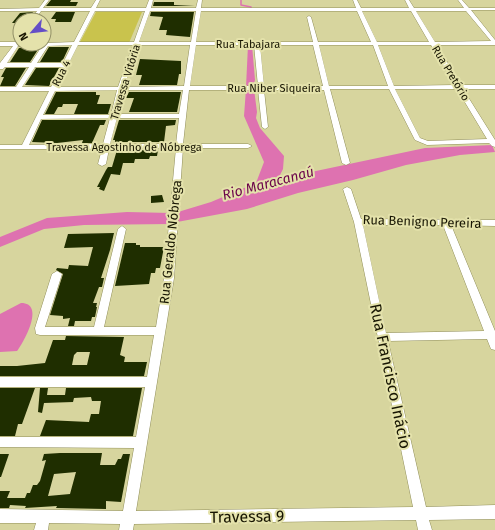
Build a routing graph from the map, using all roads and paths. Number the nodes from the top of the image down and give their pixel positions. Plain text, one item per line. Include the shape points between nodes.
1 (47, 0) edge
2 (98, 0) edge
3 (150, 0) edge
4 (355, 0) edge
5 (407, 0) edge
6 (460, 0) edge
7 (199, 5) edge
8 (93, 9) junction
9 (359, 9) junction
10 (412, 9) junction
11 (466, 9) junction
12 (495, 9) edge
13 (0, 10) edge
14 (40, 10) junction
15 (148, 10) junction
16 (309, 17) dead end
17 (495, 43) edge
18 (0, 44) edge
19 (12, 44) edge
20 (52, 44) edge
21 (75, 44) junction
22 (257, 44) junction
23 (315, 44) junction
24 (376, 44) junction
25 (434, 44) junction
26 (136, 45) junction
27 (193, 45) junction
28 (12, 50) edge
29 (41, 52) edge
30 (34, 64) junction
31 (66, 64) junction
32 (1, 66) edge
33 (495, 87) edge
34 (121, 88) junction
35 (186, 88) junction
36 (261, 88) junction
37 (326, 88) junction
38 (392, 88) junction
39 (461, 88) junction
40 (0, 89) edge
41 (18, 89) junction
42 (53, 89) junction
43 (114, 116) junction
44 (182, 116) junction
45 (38, 117) junction
46 (265, 127) dead end
47 (494, 143) edge
48 (180, 146) junction
49 (248, 146) dead end
50 (0, 147) edge
51 (24, 147) junction
52 (106, 147) junction
53 (346, 163) dead end
54 (102, 164) dead end
55 (347, 189) dead end
56 (358, 222) junction
57 (495, 223) edge
58 (446, 224) junction
59 (122, 229) dead end
60 (57, 274) dead end
61 (98, 330) junction
62 (159, 331) junction
63 (493, 336) edge
64 (382, 337) junction
65 (495, 346) edge
66 (0, 382) edge
67 (151, 382) junction
68 (0, 442) edge
69 (141, 443) junction
70 (495, 512) edge
71 (421, 513) junction
72 (0, 516) edge
73 (44, 517) junction
74 (127, 524) edge
75 (41, 530) edge
76 (425, 530) edge

1 - 14 street
2 - 8 street, Rua 4
3 - 15 street, Travessa Vitória
4 - 9 street
5 - 10 street, Rua Pretório
6 - 11 street
7 - 9 street
7 - 15 street
7 - 27 street, Rua Geraldo Nóbrega
8 - 14 street
8 - 15 street
8 - 21 street, Rua 4
9 - 10 street
9 - 24 street
10 - 11 street
10 - 25 street, Rua Pretório
11 - 12 street
11 - 17 street
13 - 14 street
15 - 26 street, Travessa Vitória
16 - 23 street
17 - 25 street, Rua Tabajara
18 - 19 street, Rua Tabajara
20 - 21 street, Rua Tabajara
21 - 26 street, Rua Tabajara
21 - 31 street, Rua 4
22 - 23 street, Rua Tabajara
22 - 27 street, Rua Tabajara
22 - 36 street
23 - 24 street, Rua Tabajara
23 - 37 street
24 - 25 street, Rua Tabajara
24 - 38 street
25 - 39 street, Rua Pretório
26 - 27 street, Rua Tabajara
26 - 34 street, Travessa Vitória
27 - 35 street, Rua Geraldo Nóbrega
28 - 32 street
29 - 30 street
30 - 31 street
30 - 32 street
30 - 41 street
31 - 42 street, Rua 4
33 - 39 street, Rua Niber Siqueira
34 - 35 street, Rua Niber Siqueira
34 - 42 street, Rua Niber Siqueira
34 - 43 street, Travessa Vitória
35 - 36 street, Rua Niber Siqueira
35 - 44 street, Rua Geraldo Nóbrega
36 - 37 street, Rua Niber Siqueira
36 - 46 street
37 - 38 street, Rua Niber Siqueira
37 - 53 street
38 - 39 street, Rua Niber Siqueira
38 - 47 street via 417,139 427,143
39 - 47 street, Rua Pretório
40 - 41 street, Rua Niber Siqueira
41 - 42 street, Rua Niber Siqueira
42 - 45 street, Rua 4
43 - 44 street
43 - 45 street
43 - 52 street, Travessa Vitória
44 - 48 street, Rua Geraldo Nóbrega
45 - 51 street, Rua 4
48 - 49 street, Travessa Agostinho de Nóbrega
48 - 52 street, Travessa Agostinho de Nóbrega
48 - 62 street, Rua Geraldo Nóbrega via 169,278
50 - 51 street, Travessa Agostinho de Nóbrega
51 - 52 street, Travessa Agostinho de Nóbrega
52 - 54 street, Travessa Vitória
55 - 56 street, Rua Benigno Pereira
56 - 58 street, Rua Benigno Pereira
56 - 64 street, Rua Francisco Inácio
57 - 58 street, Rua Benigno Pereira
58 - 63 street
59 - 61 street
60 - 61 street via 39,329
61 - 62 street
62 - 67 street, Rua Geraldo Nóbrega
63 - 64 street
63 - 65 street
64 - 71 street, Rua Francisco Inácio
66 - 67 street
67 - 69 street, Rua Geraldo Nóbrega
68 - 69 street
69 - 74 street, Rua Geraldo Nóbrega
70 - 71 street, Travessa 9
71 - 74 street, Travessa 9
71 - 76 street, Rua Francisco Inácio
72 - 73 street, Travessa 9
73 - 74 street, Travessa 9
73 - 75 street

